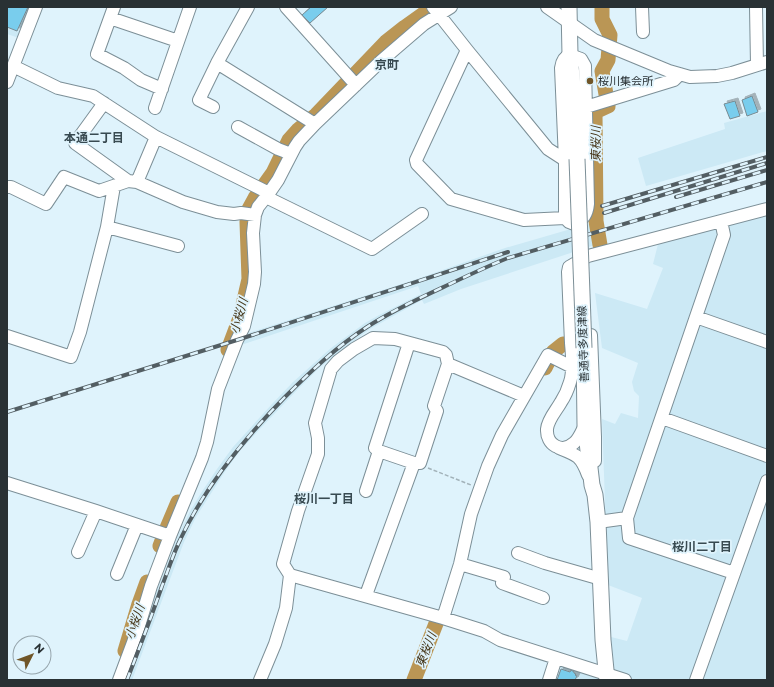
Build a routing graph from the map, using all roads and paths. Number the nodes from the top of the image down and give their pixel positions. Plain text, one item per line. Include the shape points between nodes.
1 (36, 7) edge
2 (190, 7) edge
3 (248, 7) edge
4 (286, 7) edge
5 (451, 7) edge
6 (547, 7) edge
7 (569, 7) edge
8 (642, 7) edge
9 (756, 7) edge
10 (436, 10) edge
11 (112, 12) edge
12 (570, 23) junction
13 (643, 32) dead end
14 (178, 41) junction
15 (467, 50) junction
16 (570, 55) junction
17 (217, 63) junction
18 (762, 64) edge
19 (13, 66) junction
20 (680, 74) junction
21 (352, 81) junction
22 (7, 82) edge
23 (162, 89) junction
24 (104, 103) junction
25 (586, 107) junction
26 (155, 108) dead end
27 (213, 108) dead end
28 (312, 122) junction
29 (238, 127) dead end
30 (156, 137) junction
31 (285, 152) junction
32 (571, 159) junction
33 (132, 182) junction
34 (114, 186) junction
35 (7, 187) edge
36 (264, 192) junction
37 (767, 209) edge
38 (422, 214) dead end
39 (250, 215) junction
40 (565, 218) junction
41 (722, 221) junction
42 (107, 226) junction
43 (178, 246) dead end
44 (588, 256) junction
45 (696, 317) junction
46 (7, 336) edge
47 (767, 342) edge
48 (409, 343) junction
49 (448, 364) junction
50 (572, 367) junction
51 (524, 396) junction
52 (662, 418) junction
53 (585, 425) junction
54 (559, 448) junction
55 (379, 451) junction
56 (767, 456) edge
57 (417, 463) junction
58 (767, 481) edge
59 (7, 483) edge
60 (480, 488) junction
61 (593, 490) junction
62 (366, 491) dead end
63 (96, 511) junction
64 (627, 518) junction
65 (598, 522) junction
66 (137, 525) junction
67 (165, 534) junction
68 (78, 552) dead end
69 (518, 553) dead end
70 (460, 564) junction
71 (734, 573) junction
72 (117, 574) dead end
73 (290, 575) junction
74 (601, 579) junction
75 (366, 596) junction
76 (543, 598) dead end
77 (443, 618) junction
78 (556, 658) junction
79 (607, 677) edge
80 (119, 680) edge
81 (260, 680) edge
82 (549, 680) edge
83 (625, 680) edge
84 (696, 680) edge

1 - 19 street
2 - 14 street
3 - 17 street
4 - 21 street
5 - 10 street
6 - 12 street
7 - 12 main road, 善通寺多度津線
8 - 13 street
9 - 18 street
10 - 15 street
10 - 21 street via 424,24 381,61
11 - 14 street
11 - 23 street via 97,54 141,80
12 - 16 main road, 善通寺多度津線
12 - 20 street via 597,41
14 - 23 street
15 - 32 street via 548,149
15 - 40 street via 416,160 417,164 451,198 524,220
16 - 25 street via 581,59 585,66
16 - 32 main road, 善通寺多度津線 via 576,120
17 - 27 street via 199,100
17 - 28 street
18 - 20 street via 717,76 690,77
19 - 22 street
19 - 24 street via 58,88 93,96
20 - 25 street via 674,80
21 - 28 street
23 - 26 street
24 - 30 street
24 - 33 street via 75,143
25 - 40 street via 587,211 580,221 574,224
28 - 31 street via 300,141
29 - 31 street
30 - 33 street
30 - 36 street
31 - 36 street via 278,180
32 - 40 street
32 - 53 main road, 善通寺多度津線, bridge via 584,348
33 - 34 street
33 - 39 street via 217,212
34 - 35 street via 99,192 64,177 46,204
34 - 42 street
36 - 38 street via 372,249
36 - 39 street via 258,207
37 - 41 street
39 - 67 street via 255,272 244,326 218,388 202,458
41 - 44 street
41 - 45 street via 724,235
42 - 43 street
42 - 46 street via 80,332 71,357
44 - 50 street via 569,267 568,272
44 - 61 street via 595,437
45 - 47 street
45 - 52 street
48 - 49 street via 443,352
48 - 55 street via 375,448
48 - 73 street via 395,339 373,338 354,349 331,369 314,423 318,438 318,454 283,564
49 - 51 street
49 - 57 street via 434,406 437,411
50 - 51 street via 548,355
50 - 54 street via 570,382 547,429 552,444
51 - 60 street via 502,435
52 - 56 street
52 - 64 street
53 - 54 street via 574,443
53 - 61 main road, 善通寺多度津線
54 - 61 street via 580,458
55 - 57 street
55 - 62 street
57 - 60 path
57 - 75 street
58 - 71 street
59 - 63 street
60 - 70 street via 471,514
61 - 65 main road, 善通寺多度津線
63 - 66 street
63 - 68 street
64 - 65 street
64 - 71 street via 629,538
65 - 74 main road, 善通寺多度津線
66 - 67 street
66 - 72 street
67 - 80 street via 138,629
69 - 74 street
70 - 76 street via 504,577 502,583
70 - 77 street
71 - 84 street
73 - 75 street
73 - 81 street via 286,608
74 - 79 main road, 善通寺多度津線
75 - 77 street
77 - 78 street
78 - 79 street
78 - 82 street
79 - 83 street

